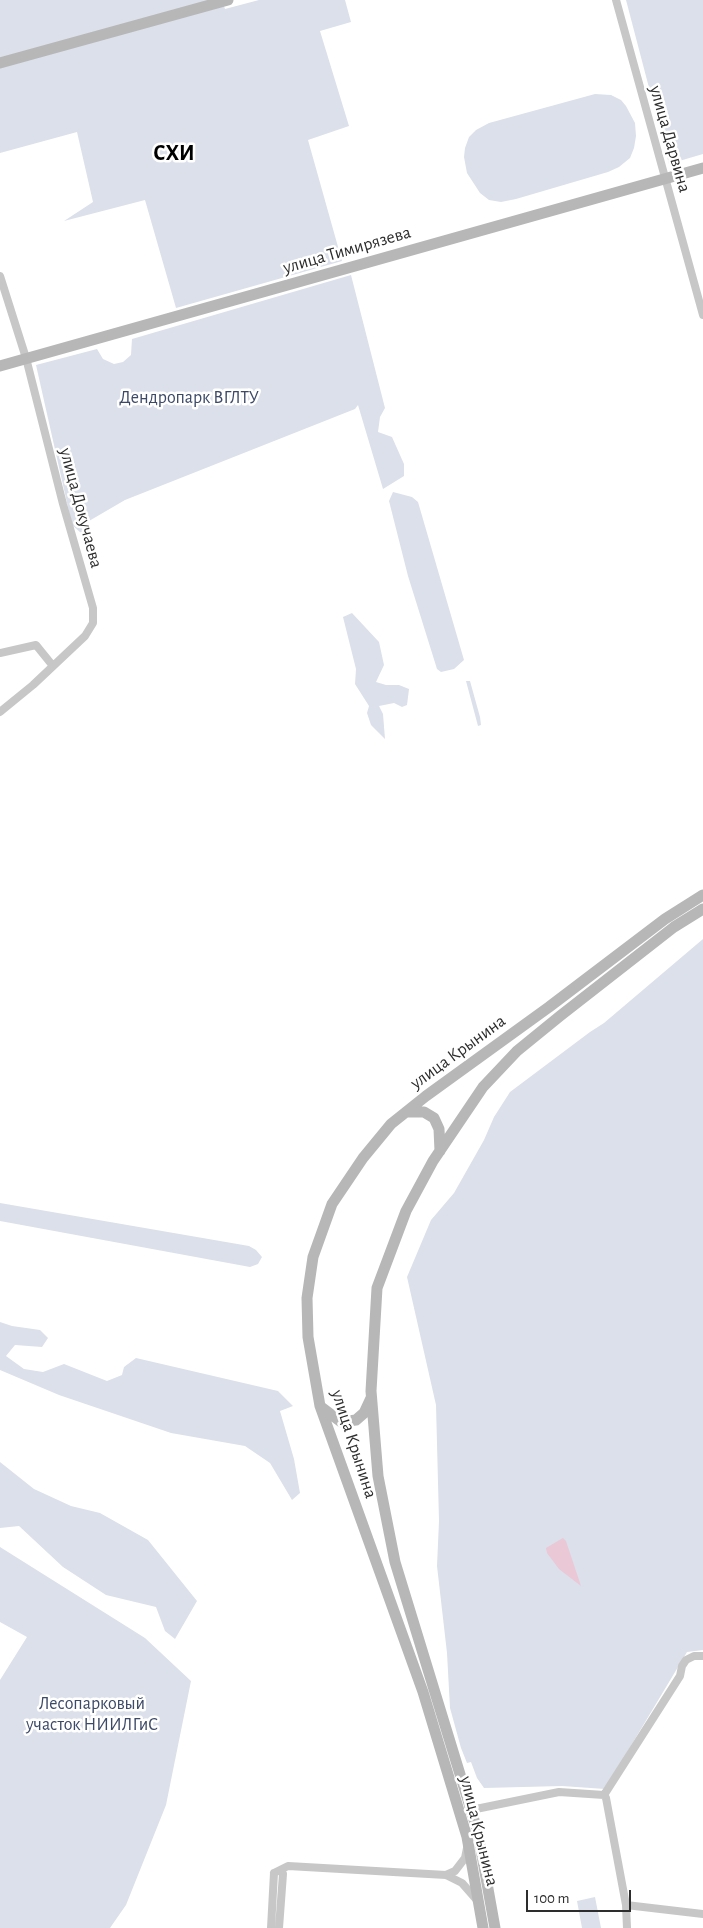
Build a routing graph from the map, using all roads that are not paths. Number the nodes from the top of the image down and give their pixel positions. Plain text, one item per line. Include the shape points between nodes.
1 (228, 0) edge
2 (616, 0) edge
3 (0, 63) edge
4 (703, 168) edge
5 (666, 179) junction
6 (0, 276) edge
7 (703, 315) edge
8 (26, 358) junction
9 (0, 366) edge
10 (0, 653) edge
11 (53, 666) junction
12 (0, 712) edge
13 (703, 895) edge
14 (703, 909) edge
15 (406, 1112) junction
16 (440, 1151) junction
17 (371, 1398) junction
18 (320, 1406) junction
19 (703, 1656) edge
20 (604, 1795) junction
21 (471, 1810) junction
22 (468, 1844) junction
23 (300, 1867) junction
24 (274, 1874) junction
25 (283, 1874) junction
26 (446, 1875) junction
27 (478, 1902) junction
28 (626, 1905) junction
29 (703, 1914) edge
30 (271, 1928) edge
31 (279, 1928) edge
32 (483, 1928) edge
33 (495, 1928) edge
34 (627, 1928) edge

1 - 3 main road
2 - 5 street, улица Дарвина
4 - 5 main road, улица Тимирязева
5 - 7 street, улица Дарвина
5 - 8 main road, улица Тимирязева
6 - 8 street, улица Докучаева
8 - 9 main road, улица Тимирязева
8 - 11 street, улица Докучаева via 93,608 93,623 85,636
10 - 11 street via 36,645
11 - 12 street, улица Докучаева
13 - 15 main road, улица Крынина via 665,919
14 - 16 main road, улица Крынина via 674,927 517,1051 483,1087
15 - 16 main road via 424,1112 434,1118 439,1129
15 - 18 main road, улица Крынина via 390,1124 332,1204 313,1257 307,1298 308,1337
16 - 17 main road, улица Крынина via 406,1211 377,1288
17 - 18 main road via 364,1413 356,1420 341,1422
17 - 21 main road, улица Крынина via 378,1476 395,1562
18 - 22 main road, улица Крынина via 423,1692
19 - 20 street via 686,1660 680,1676
20 - 21 street via 559,1792
20 - 28 street
21 - 33 main road, улица Крынина
22 - 26 street via 465,1858
22 - 27 main road, улица Крынина
23 - 24 street via 288,1866
23 - 25 street
23 - 26 street
24 - 25 street
24 - 30 street
25 - 31 street
26 - 27 street via 462,1884
27 - 32 main road, улица Крынина
28 - 29 street
28 - 34 street

